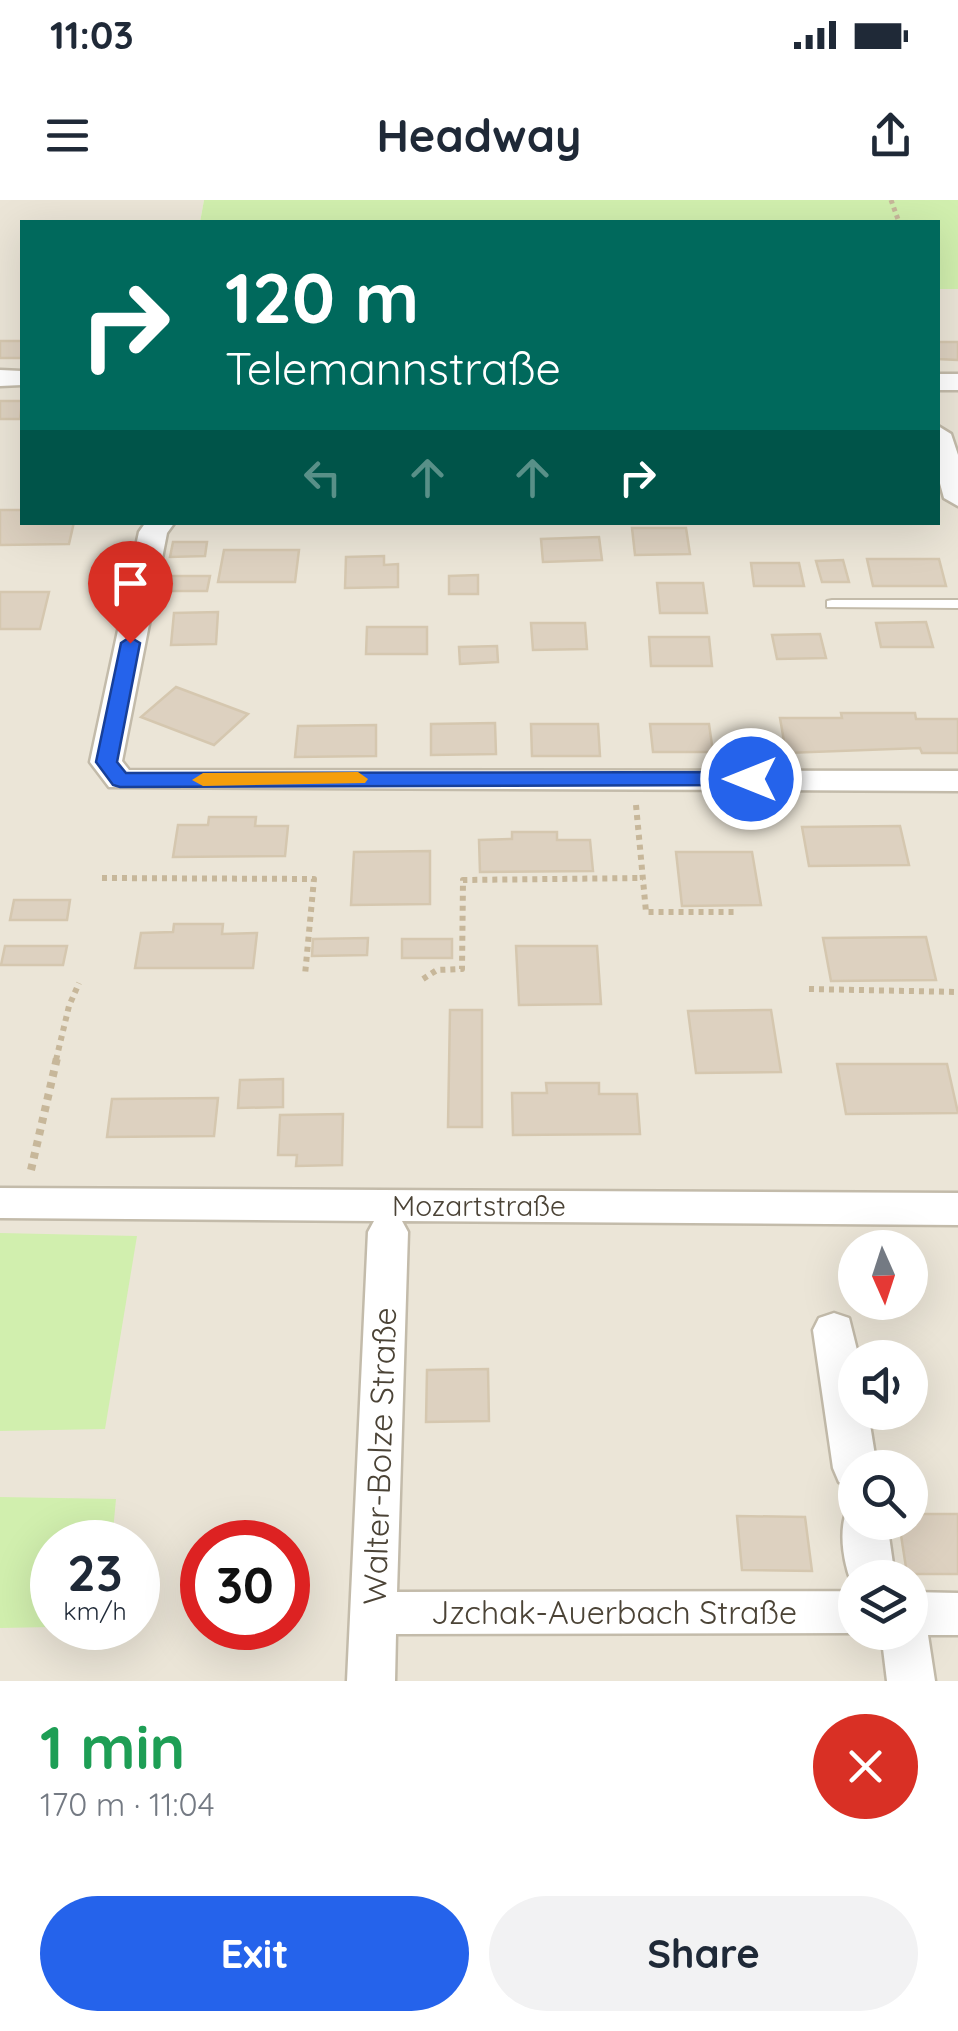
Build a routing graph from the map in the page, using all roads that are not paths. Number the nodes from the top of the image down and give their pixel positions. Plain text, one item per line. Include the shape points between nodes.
1 (942, 466) edge
2 (958, 498) edge
3 (159, 525) edge
4 (832, 604) dead end
5 (958, 604) edge
6 (958, 781) edge
7 (12, 1203) edge
8 (958, 1209) edge
9 (388, 1232) dead end
10 (834, 1330) dead end
11 (852, 1450) edge
12 (374, 1612) junction
13 (838, 1612) edge
14 (928, 1613) edge
15 (958, 1614) edge
16 (907, 1650) edge
17 (371, 1681) edge
18 (911, 1681) edge

1 - 2 street
3 - 6 street via 106,762 120,780
4 - 5 lane
7 - 8 street, Mozartstraße
9 - 12 street, Walter-Bolze Straße
10 - 11 street
12 - 13 street, Jzchak-Auerbach Straße
12 - 17 street, Walter-Bolze Straße
14 - 15 street
16 - 18 street

